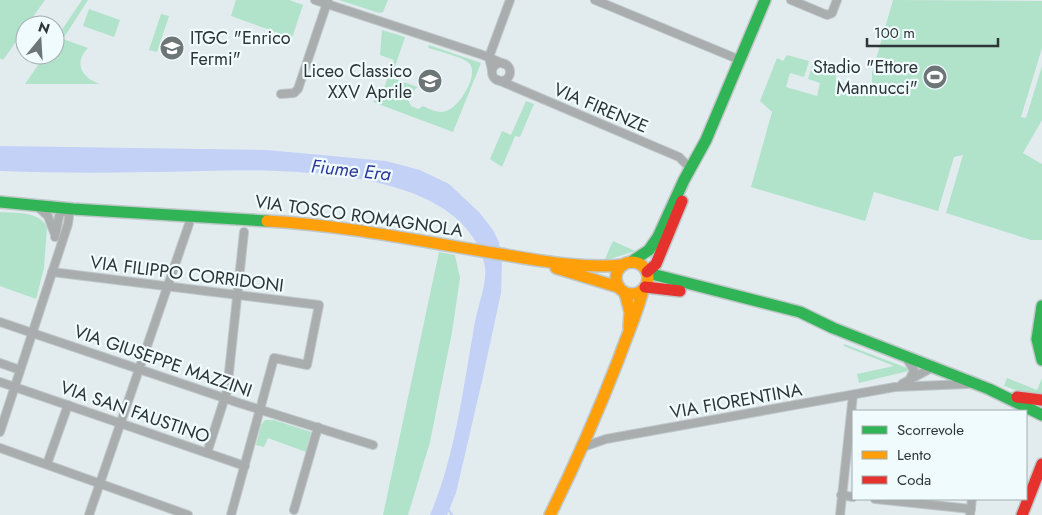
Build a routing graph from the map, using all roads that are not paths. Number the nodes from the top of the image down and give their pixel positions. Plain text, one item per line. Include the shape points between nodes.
1 (316, 0) edge
2 (510, 0) edge
3 (595, 0) edge
4 (790, 0) edge
5 (837, 0) edge
6 (327, 2) edge
7 (766, 2) edge
8 (489, 57) junction
9 (740, 60) junction
10 (504, 64) junction
11 (492, 70) junction
12 (498, 80) junction
13 (281, 94) dead end
14 (706, 140) junction
15 (690, 168) junction
16 (0, 202) edge
17 (34, 206) junction
18 (64, 208) junction
19 (91, 210) junction
20 (189, 224) dead end
21 (65, 232) junction
22 (244, 232) dead end
23 (55, 237) junction
24 (55, 259) junction
25 (530, 259) junction
26 (627, 264) junction
27 (52, 272) junction
28 (647, 273) junction
29 (168, 286) junction
30 (644, 289) junction
31 (622, 290) junction
32 (238, 295) junction
33 (1042, 306) edge
34 (0, 322) edge
35 (830, 327) junction
36 (33, 333) junction
37 (627, 336) junction
38 (1040, 336) edge
39 (904, 356) junction
40 (1042, 360) edge
41 (0, 363) edge
42 (139, 369) junction
43 (20, 370) junction
44 (936, 370) junction
45 (0, 382) edge
46 (908, 382) junction
47 (975, 384) junction
48 (922, 385) junction
49 (15, 387) junction
50 (895, 387) junction
51 (989, 390) junction
52 (853, 395) junction
53 (225, 398) junction
54 (1042, 400) edge
55 (68, 405) junction
56 (260, 410) junction
57 (852, 410) edge
58 (852, 412) edge
59 (1042, 415) edge
60 (121, 423) junction
61 (318, 427) junction
62 (851, 430) edge
63 (0, 432) edge
64 (373, 445) dead end
65 (583, 447) junction
66 (0, 448) edge
67 (207, 453) junction
68 (47, 464) junction
69 (1042, 464) edge
70 (245, 466) junction
71 (100, 483) junction
72 (841, 495) junction
73 (852, 496) edge
74 (882, 500) edge
75 (294, 510) dead end
76 (970, 512) edge
77 (89, 515) edge
78 (188, 515) edge
79 (231, 515) edge
80 (550, 515) edge
81 (840, 515) edge
82 (1022, 515) edge

1 - 6 street
2 - 8 street
3 - 9 street
4 - 5 street via 830,15
6 - 8 street
6 - 13 street via 298,89 294,93
7 - 9 main road
8 - 10 street
8 - 11 street
9 - 14 main road
10 - 11 street via 496,65
10 - 12 street via 509,75
11 - 12 street
12 - 15 street, VIA FIRENZE via 679,157
14 - 15 main road
14 - 28 main road via 668,238 654,267
15 - 26 main road via 655,242 649,250
16 - 17 main road, VIA TOSCO ROMAGNOLA
17 - 18 main road, VIA TOSCO ROMAGNOLA
17 - 23 street via 48,216
18 - 19 main road, VIA TOSCO ROMAGNOLA
18 - 21 street via 70,216
18 - 23 street
19 - 21 street via 76,216
19 - 25 main road, VIA TOSCO ROMAGNOLA via 308,223
20 - 29 street
21 - 24 street
22 - 32 street
23 - 24 street
24 - 27 street
25 - 26 main road, VIA TOSCO ROMAGNOLA via 604,267
25 - 31 main road
26 - 28 main road via 641,265
26 - 31 main road via 617,273
27 - 29 street, VIA FILIPPO CORRIDONI
27 - 36 street
28 - 30 main road
28 - 35 main road via 771,303 800,312
29 - 32 street, VIA FILIPPO CORRIDONI
29 - 42 street
30 - 31 main road via 634,294
30 - 35 main road via 666,288 732,301
30 - 37 main road via 637,316
31 - 37 main road via 630,312
32 - 53 street
32 - 56 street, VIA FILIPPO CORRIDONI via 319,306 307,365 274,358
33 - 38 main road
34 - 36 street, VIA GIUSEPPE MAZZINI
35 - 39 main road
36 - 42 street, VIA GIUSEPPE MAZZINI
36 - 43 street
37 - 65 main road
38 - 40 main road via 1037,343
39 - 44 main road
39 - 46 street via 914,368
41 - 43 street
42 - 53 street, VIA GIUSEPPE MAZZINI
42 - 60 street
43 - 49 street
44 - 46 street, VIA FIORENTINA
44 - 47 main road
44 - 48 street
45 - 49 street, VIA SAN FAUSTINO
46 - 50 street, VIA FIORENTINA
47 - 48 street, VIA FIORENTINA
47 - 51 main road
48 - 50 street, VIA FIORENTINA
49 - 55 street, VIA SAN FAUSTINO
49 - 63 street
50 - 52 street, VIA FIORENTINA
51 - 54 main road
51 - 59 main road
52 - 57 street
52 - 65 street, VIA FIORENTINA via 606,439
53 - 56 street, VIA GIUSEPPE MAZZINI
53 - 67 street
55 - 60 street, VIA SAN FAUSTINO
55 - 68 street
56 - 61 street, VIA GIUSEPPE MAZZINI
56 - 70 street
58 - 62 street
60 - 67 street, VIA SAN FAUSTINO
60 - 71 street
61 - 64 street, VIA GIUSEPPE MAZZINI
61 - 75 street
62 - 72 street
65 - 80 main road
66 - 68 street
67 - 70 street, VIA SAN FAUSTINO
68 - 71 street
69 - 82 main road
70 - 79 street
71 - 77 street
71 - 78 street
72 - 73 street
72 - 81 street
74 - 76 street

